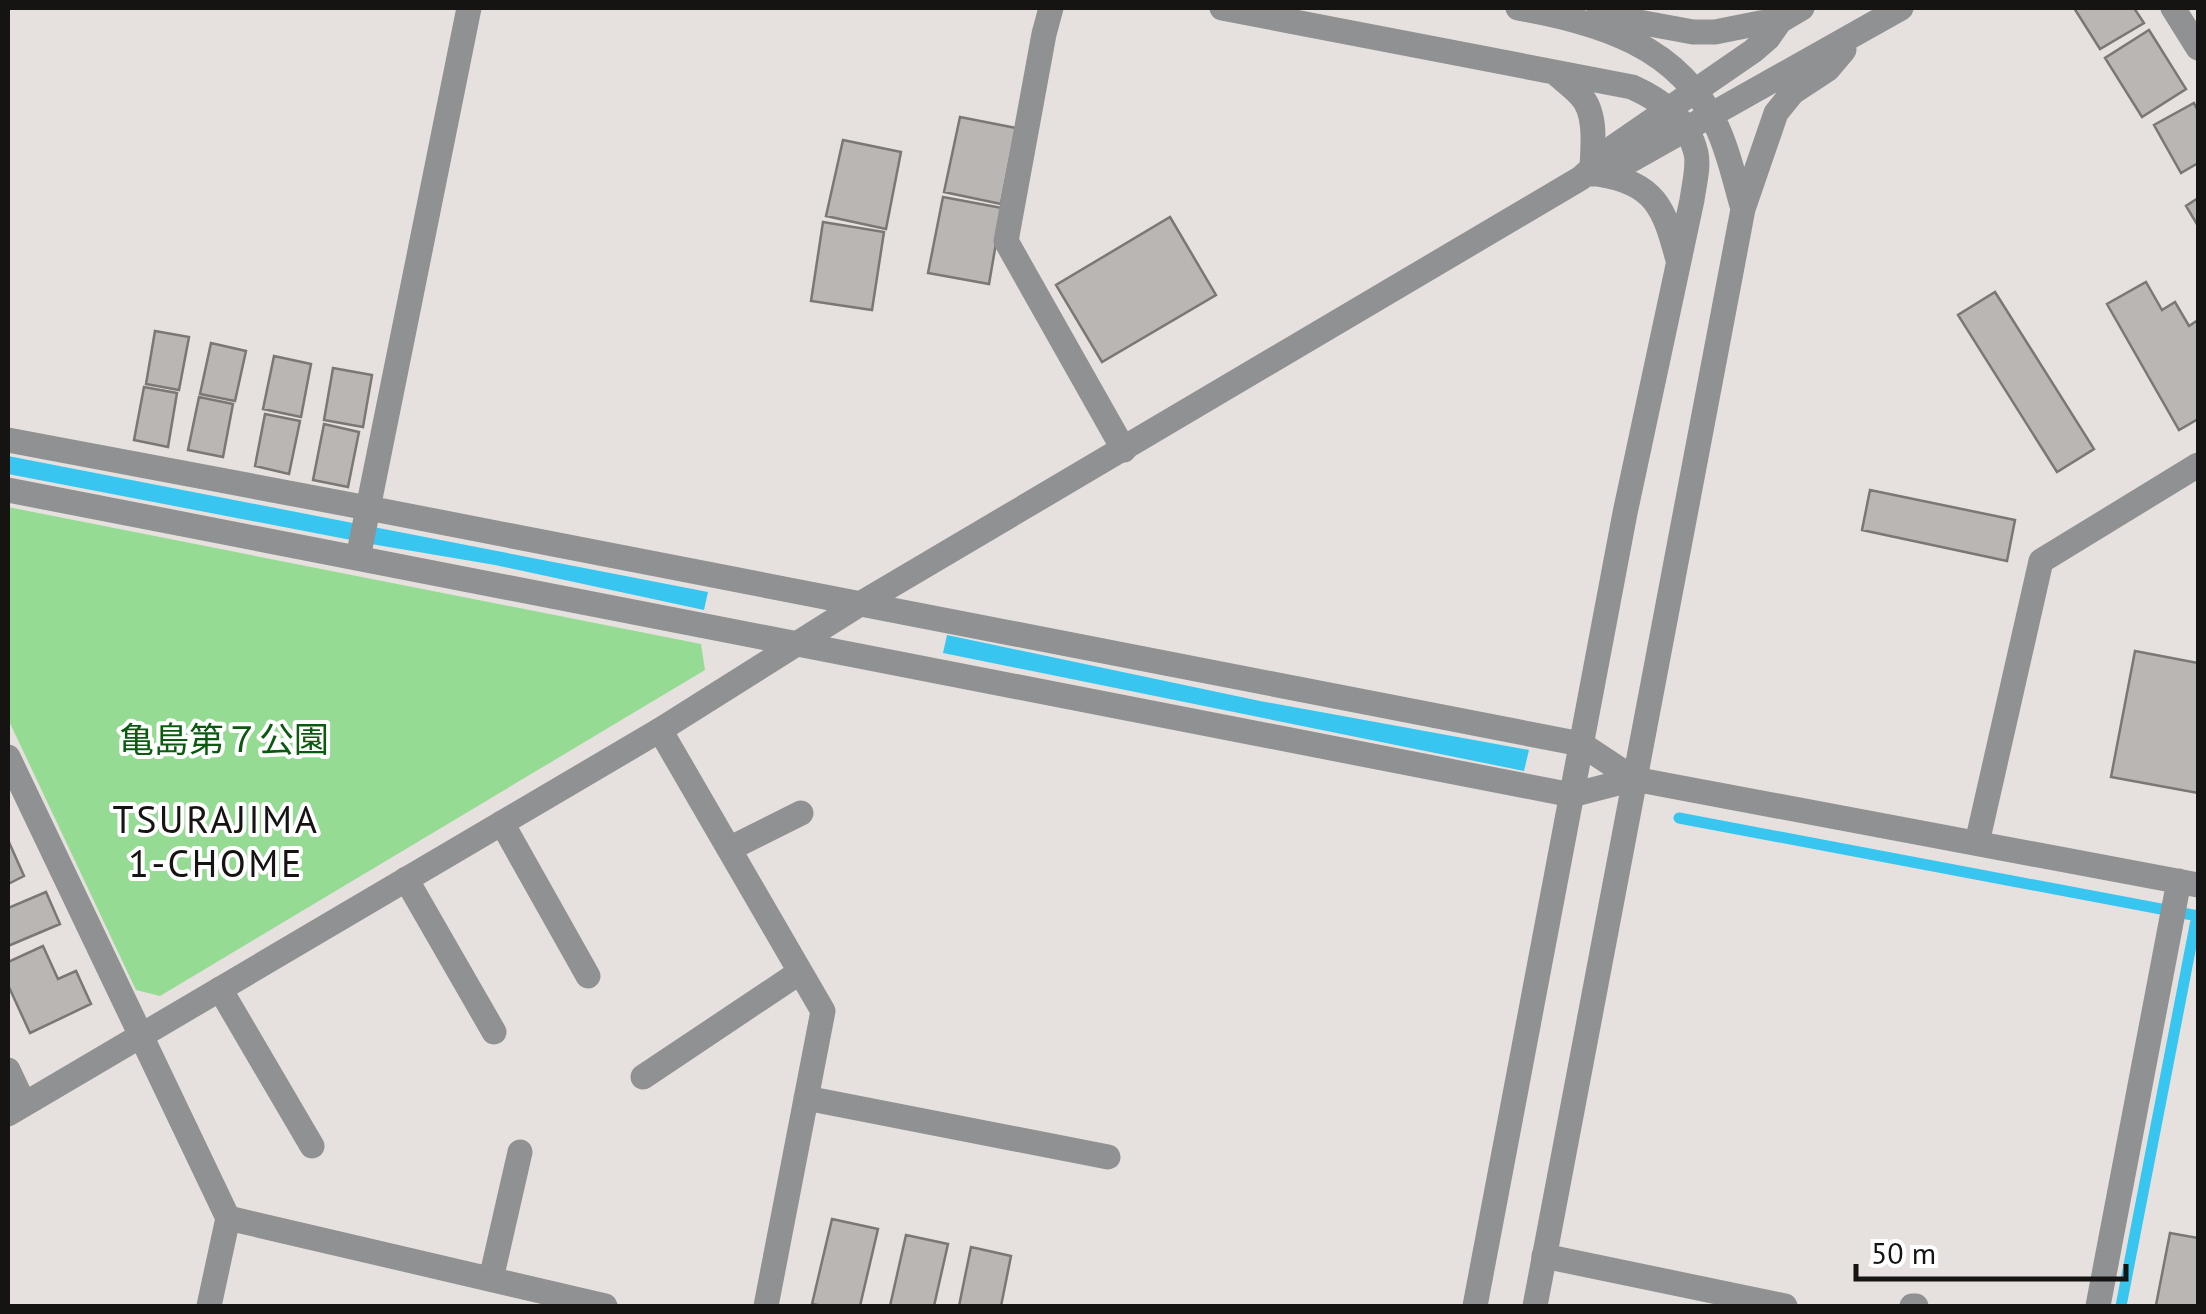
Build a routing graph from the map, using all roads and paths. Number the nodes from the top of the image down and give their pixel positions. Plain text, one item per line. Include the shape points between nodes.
1 (469, 8) edge
2 (1050, 8) edge
3 (1222, 8) edge
4 (1518, 8) edge
5 (1802, 8) edge
6 (1900, 8) edge
7 (2173, 8) edge
8 (1576, 18) junction
9 (1780, 21) junction
10 (1860, 31) junction
11 (2198, 48) edge
12 (1552, 70) junction
13 (1694, 91) junction
14 (1711, 114) junction
15 (1677, 119) junction
16 (1592, 172) junction
17 (1743, 209) junction
18 (1680, 265) junction
19 (8, 440) edge
20 (1124, 450) junction
21 (2198, 465) edge
22 (8, 490) edge
23 (367, 514) junction
24 (359, 552) junction
25 (860, 604) junction
26 (801, 643) junction
27 (660, 730) junction
28 (1581, 744) junction
29 (8, 757) edge
30 (1634, 779) junction
31 (1572, 794) junction
32 (801, 812) dead end
33 (502, 823) junction
34 (1977, 843) junction
35 (729, 850) junction
36 (406, 879) junction
37 (2185, 888) edge
38 (800, 972) junction
39 (588, 976) dead end
40 (220, 988) junction
41 (494, 1032) dead end
42 (140, 1036) junction
43 (8, 1070) edge
44 (643, 1077) dead end
45 (806, 1098) junction
46 (16, 1109) edge
47 (312, 1146) dead end
48 (520, 1152) dead end
49 (1108, 1157) dead end
50 (228, 1218) junction
51 (1544, 1256) junction
52 (491, 1279) junction
53 (209, 1306) edge
54 (605, 1306) edge
55 (766, 1306) edge
56 (1475, 1306) edge
57 (1535, 1306) edge
58 (1785, 1306) edge
59 (2098, 1306) edge

1 - 23 street
2 - 20 street via 1006,241
3 - 12 street
4 - 8 street
5 - 9 street
6 - 10 street
7 - 11 street
8 - 9 street via 1693,32
8 - 13 street via 1647,47
9 - 13 street via 1753,51
10 - 14 street
10 - 17 street via 1776,113
12 - 15 street via 1632,86
12 - 16 street via 1584,98 1594,140
13 - 14 street
13 - 15 street
14 - 15 street
14 - 17 street
15 - 16 street via 1624,164
15 - 18 street via 1696,154
16 - 18 street via 1640,187 1660,206
16 - 20 street
17 - 30 street
18 - 28 street
19 - 23 street
20 - 25 street
21 - 34 street via 2041,561
22 - 24 street
23 - 24 street
23 - 25 street
24 - 26 street
25 - 26 street
25 - 28 street
26 - 27 street
26 - 31 street
27 - 33 street
27 - 35 street
28 - 30 street
28 - 31 street
29 - 42 street
30 - 31 street
30 - 34 street
30 - 51 street
31 - 56 street
32 - 35 street
33 - 36 street
33 - 39 street
34 - 37 street
35 - 38 street
36 - 40 street
36 - 41 street
37 - 59 street via 2171,925
38 - 44 street
38 - 45 street via 823,1011
40 - 42 street
40 - 47 street
42 - 46 street
42 - 50 street
43 - 46 street
45 - 49 street
45 - 55 street
48 - 52 street
50 - 52 street
50 - 53 street
51 - 57 street
51 - 58 street
52 - 54 street

